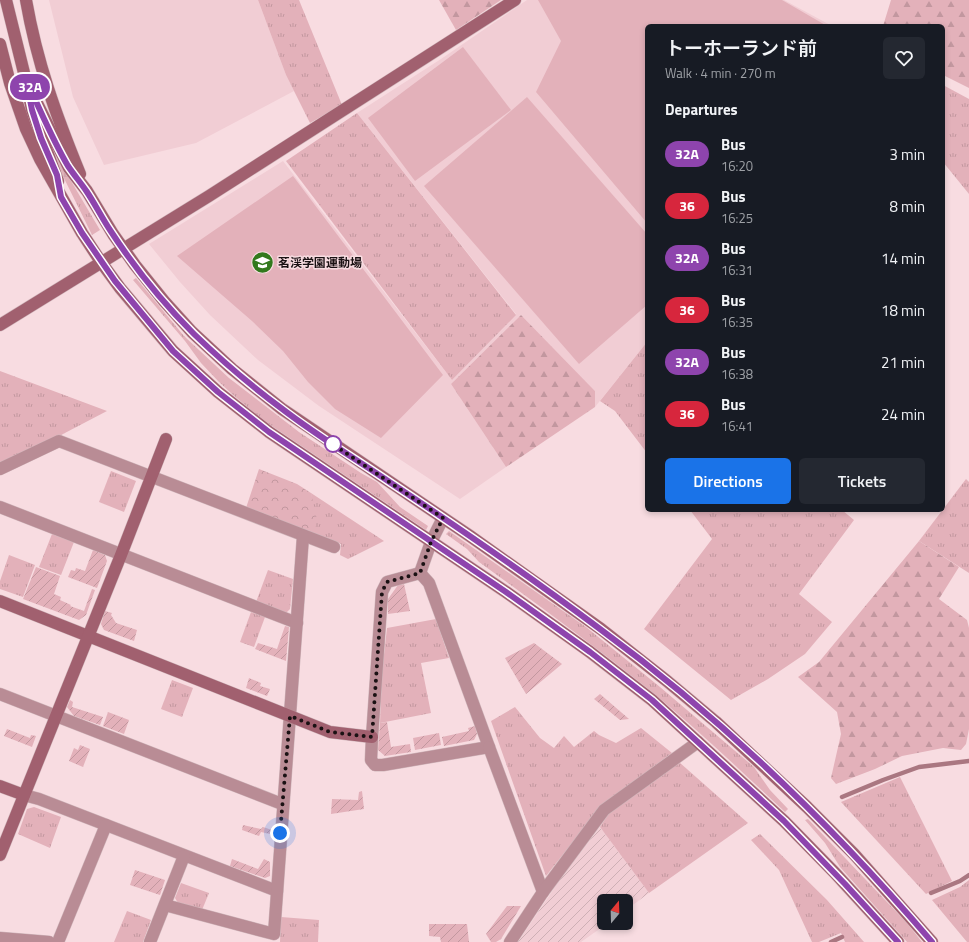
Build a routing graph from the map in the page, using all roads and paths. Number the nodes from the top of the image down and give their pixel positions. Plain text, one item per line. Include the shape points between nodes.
1 (6, 0) edge
2 (26, 0) edge
3 (515, 0) edge
4 (0, 44) edge
5 (26, 80) junction
6 (87, 191) junction
7 (61, 197) junction
8 (123, 249) junction
9 (101, 262) junction
10 (0, 325) edge
11 (166, 438) dead end
12 (0, 469) edge
13 (151, 476) junction
14 (0, 507) edge
15 (443, 518) junction
16 (303, 536) junction
17 (431, 542) junction
18 (334, 547) dead end
19 (121, 555) junction
20 (420, 573) junction
21 (0, 601) edge
22 (297, 623) junction
23 (88, 636) junction
24 (0, 694) edge
25 (57, 716) junction
26 (290, 716) junction
27 (372, 737) junction
28 (698, 742) junction
29 (489, 747) junction
30 (0, 786) edge
31 (24, 795) junction
32 (282, 804) junction
33 (106, 825) junction
34 (0, 855) edge
35 (184, 856) junction
36 (277, 891) junction
37 (543, 892) junction
38 (165, 905) junction
39 (0, 938) edge
40 (48, 942) edge
41 (58, 942) edge
42 (150, 942) edge
43 (510, 942) edge
44 (898, 942) edge
45 (932, 942) edge

1 - 5 main road
2 - 6 main road via 31,33 44,79
3 - 8 main road
4 - 7 main road via 26,129
5 - 6 main road via 69,168
5 - 7 main road via 32,110 57,175
6 - 8 main road
7 - 9 main road
8 - 9 main road
8 - 15 main road via 192,332 232,369 282,409
9 - 10 main road
9 - 17 main road via 124,294 173,351 218,392 269,432
11 - 13 main road
12 - 13 street via 59,442
13 - 16 street
13 - 19 main road
14 - 19 street
15 - 17 street
15 - 45 main road via 601,629 716,722 854,854
16 - 18 street
16 - 22 street
17 - 20 street
17 - 28 main road via 590,652 652,700
19 - 22 street
19 - 23 main road
20 - 27 street via 387,582 382,592
20 - 29 street via 429,583
21 - 23 main road
22 - 26 street
23 - 25 main road
23 - 26 main road
24 - 25 street
25 - 31 main road
25 - 32 street
26 - 27 main road via 330,732
26 - 32 street
27 - 29 street via 371,760 375,766
28 - 37 street via 604,810
28 - 44 main road via 784,821
29 - 37 street
30 - 31 main road
31 - 33 street
31 - 34 main road
32 - 36 street
33 - 35 street
33 - 41 street
35 - 36 street
35 - 38 street
36 - 38 street via 274,934
37 - 43 street
38 - 42 street
39 - 40 street

